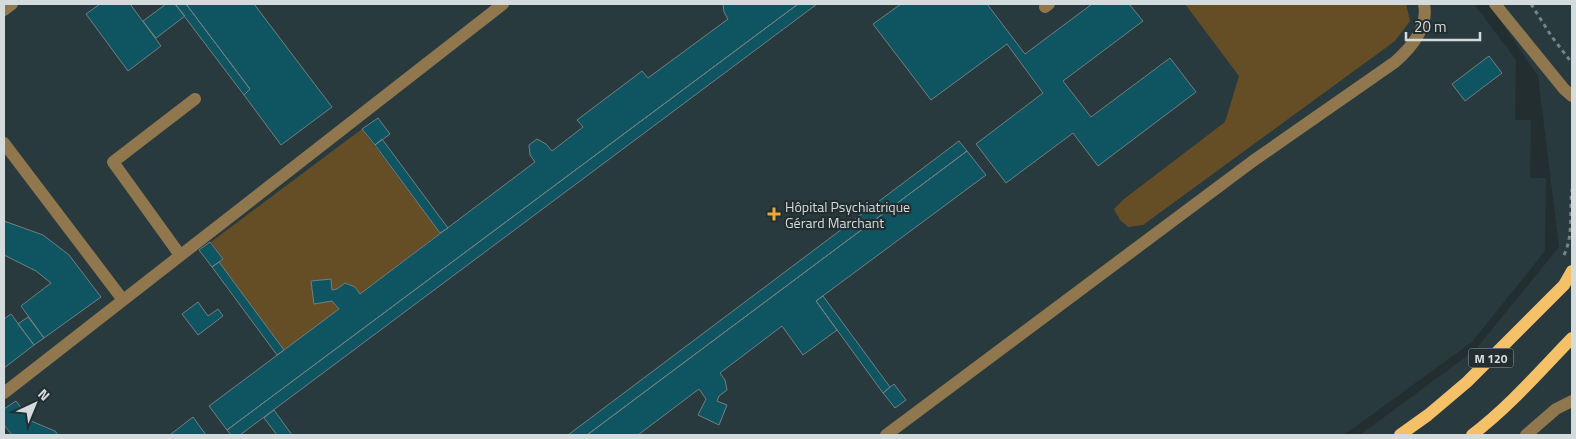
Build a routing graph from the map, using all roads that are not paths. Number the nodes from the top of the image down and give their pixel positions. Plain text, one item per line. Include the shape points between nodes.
1 (12, 4) edge
2 (503, 4) edge
3 (1424, 4) edge
4 (1495, 4) edge
5 (4, 10) edge
6 (1568, 93) edge
7 (195, 99) dead end
8 (1572, 107) edge
9 (4, 144) edge
10 (180, 256) junction
11 (1572, 271) edge
12 (123, 300) junction
13 (1572, 338) edge
14 (4, 393) edge
15 (1572, 401) edge
16 (886, 435) edge
17 (1400, 435) edge
18 (1472, 435) edge
19 (1526, 435) edge

1 - 5 street
2 - 10 street
3 - 16 street via 1418,38 1395,62 1253,160
4 - 6 street
6 - 8 street
7 - 10 street via 114,162
9 - 12 street
10 - 12 street
11 - 17 main road, M 120 via 1564,285 1467,382
12 - 14 street
13 - 18 main road via 1521,391
15 - 19 street via 1556,409

